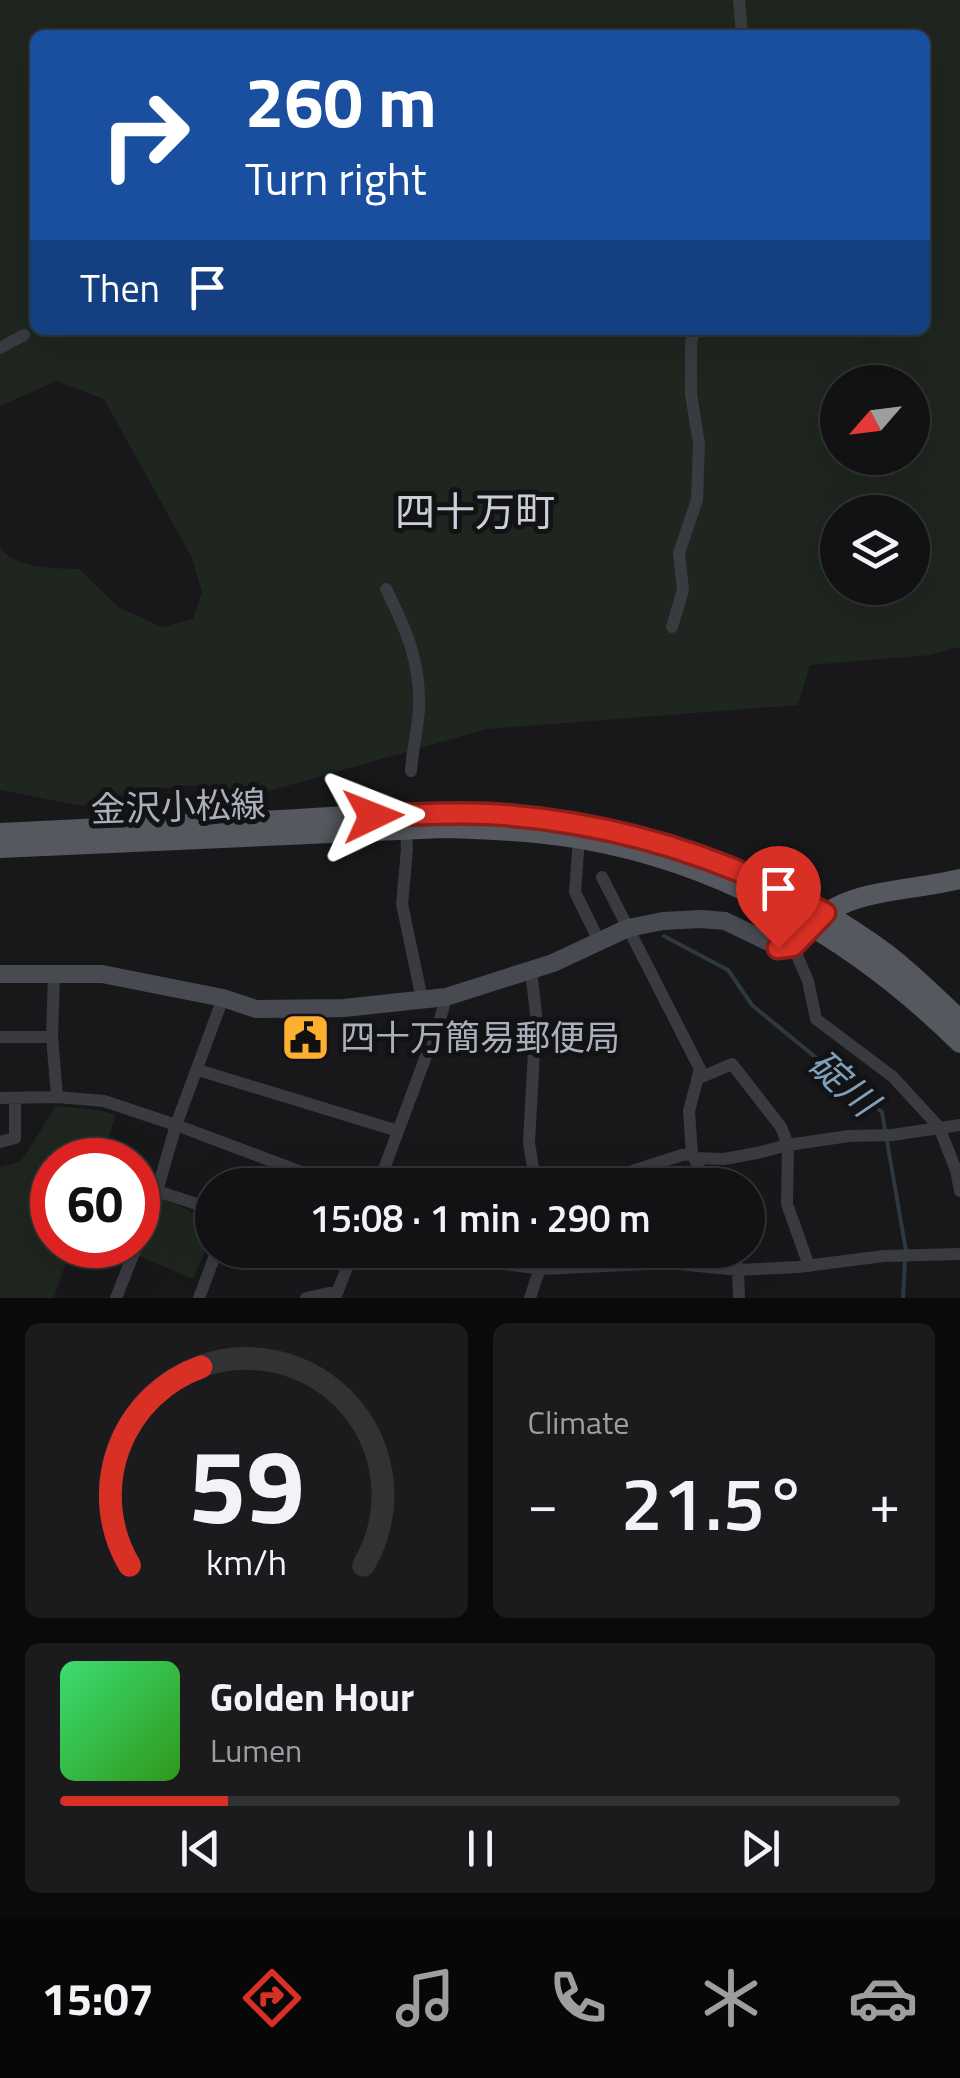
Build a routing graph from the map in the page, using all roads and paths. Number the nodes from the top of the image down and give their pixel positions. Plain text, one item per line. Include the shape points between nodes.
1 (739, 0) edge
2 (742, 30) edge
3 (24, 335) dead end
4 (693, 335) edge
5 (0, 348) edge
6 (386, 589) dead end
7 (672, 627) dead end
8 (411, 772) dead end
9 (406, 830) junction
10 (0, 833) edge
11 (579, 838) junction
12 (0, 848) edge
13 (602, 876) dead end
14 (960, 880) edge
15 (819, 919) junction
16 (628, 928) junction
17 (599, 941) junction
18 (793, 946) junction
19 (531, 971) junction
20 (54, 973) junction
21 (0, 974) edge
22 (223, 998) junction
23 (422, 998) junction
24 (446, 998) junction
25 (960, 1020) edge
26 (52, 1036) junction
27 (0, 1037) edge
28 (960, 1043) edge
29 (198, 1070) junction
30 (697, 1078) junction
31 (57, 1097) junction
32 (0, 1098) edge
33 (15, 1098) junction
34 (176, 1125) junction
35 (960, 1125) edge
36 (939, 1127) junction
37 (398, 1131) junction
38 (0, 1142) edge
39 (788, 1145) junction
40 (693, 1156) junction
41 (291, 1168) edge
42 (384, 1168) edge
43 (533, 1168) edge
44 (650, 1168) edge
45 (699, 1168) edge
46 (160, 1181) edge
47 (960, 1191) edge
48 (160, 1192) edge
49 (195, 1203) edge
50 (960, 1254) edge
51 (809, 1266) junction
52 (128, 1268) edge
53 (210, 1268) edge
54 (347, 1268) edge
55 (535, 1268) edge
56 (542, 1269) junction
57 (738, 1270) junction
58 (336, 1295) edge
59 (116, 1298) edge
60 (199, 1298) edge
61 (306, 1298) edge
62 (530, 1298) edge
63 (740, 1298) edge

1 - 2 street
3 - 5 street
4 - 7 street via 698,500 679,553 683,590
6 - 8 street via 416,662 419,709
9 - 11 main road, 金沢小松線 via 486,828
9 - 12 main road, 金沢小松線
9 - 23 street via 402,904
10 - 15 main road, 金沢小松線 via 444,813 533,817 686,852 754,877
11 - 15 main road, 金沢小松線 via 668,862
11 - 17 street via 575,892
13 - 16 street
14 - 15 main road via 845,902
15 - 18 street
15 - 25 main road, 金沢小松線 via 888,956
15 - 28 main road, 金沢小松線
16 - 17 street
16 - 18 street via 714,919 778,948
16 - 30 street via 700,1069
17 - 19 street
18 - 36 street via 816,1019 893,1077
19 - 24 street
19 - 43 street
20 - 21 street
20 - 22 street via 102,974
20 - 26 street
22 - 23 street via 256,1009
22 - 29 street
23 - 24 street
24 - 37 street
26 - 27 street
26 - 31 street
29 - 34 street
29 - 37 street
30 - 39 street via 732,1064 782,1127
30 - 40 street via 689,1110
31 - 33 street
31 - 34 street via 104,1101
32 - 33 street
33 - 38 street via 15,1138
34 - 41 street
34 - 46 street
35 - 36 street
36 - 39 street
36 - 47 street
37 - 42 street
39 - 40 street via 724,1159
39 - 51 street via 787,1204
40 - 44 street
40 - 45 street
48 - 49 street
50 - 51 street
51 - 57 street
52 - 59 street
53 - 60 street
54 - 58 street
55 - 56 street
56 - 57 street via 670,1263
56 - 62 street
57 - 63 street
58 - 61 street

